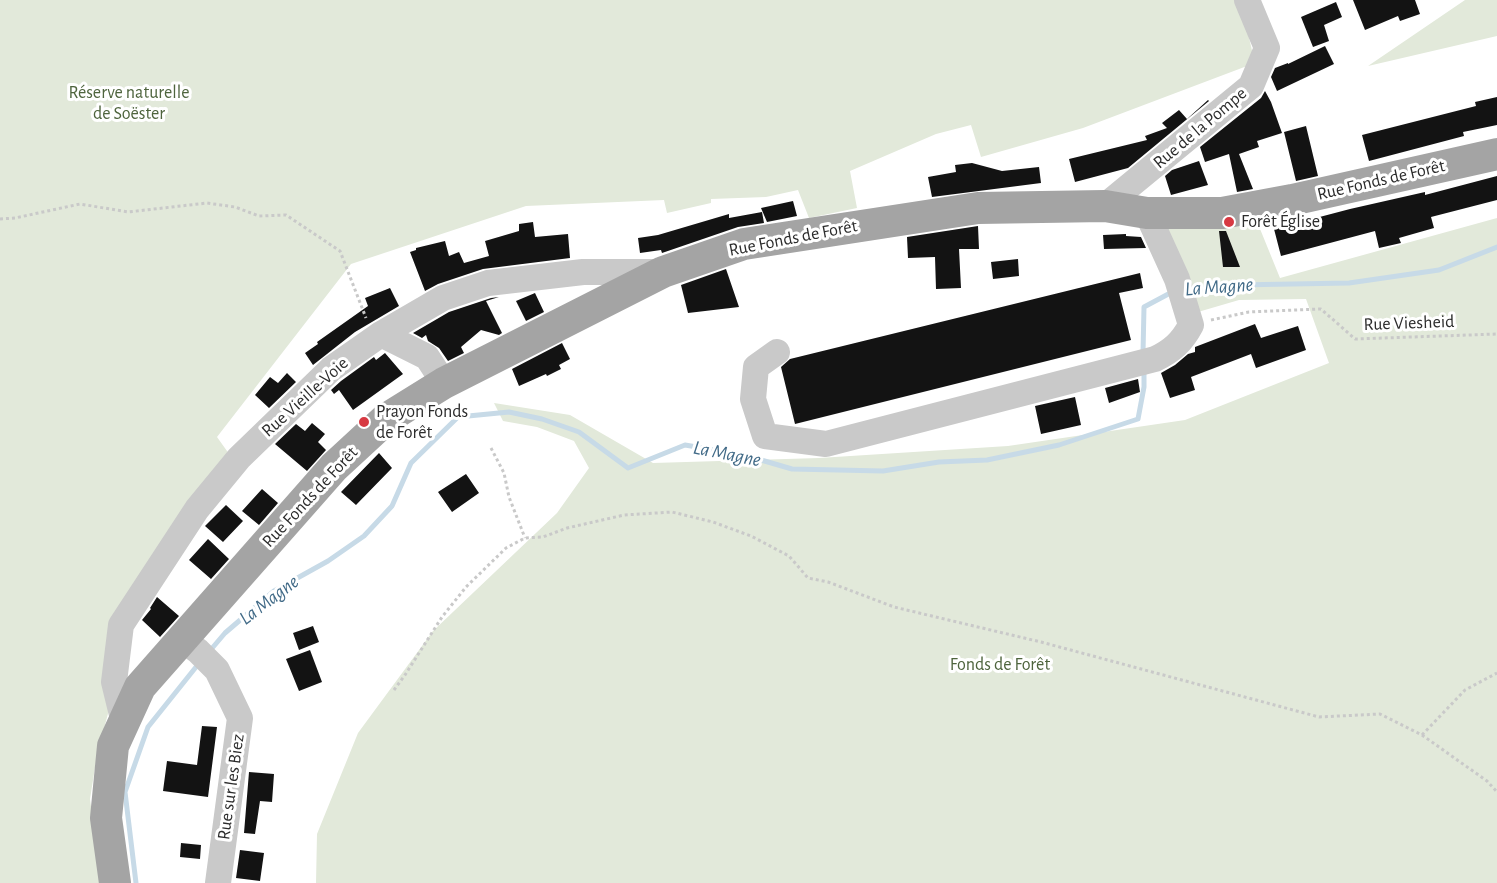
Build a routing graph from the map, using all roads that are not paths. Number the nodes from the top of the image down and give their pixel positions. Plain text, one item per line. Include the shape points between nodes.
1 (1247, 0) edge
2 (1497, 154) edge
3 (1105, 206) junction
4 (1147, 213) junction
5 (663, 272) junction
6 (381, 334) junction
7 (777, 352) dead end
8 (444, 383) junction
9 (190, 645) junction
10 (124, 723) junction
11 (115, 883) edge
12 (218, 883) edge

1 - 3 street, Rue de la Pompe via 1267,48 1251,86
2 - 4 main road, Rue Fonds de Forêt via 1222,213
3 - 4 main road, Rue Fonds de Forêt
3 - 5 main road, Rue Fonds de Forêt via 978,208 844,228 744,244
4 - 7 street via 1184,302 1183,339 1170,352 826,444 765,436 753,399 756,367
5 - 6 street, Rue Vieille-Voie via 583,272 488,283 443,298
5 - 8 main road, Rue Fonds de Forêt
6 - 8 street via 427,357
6 - 10 street, Rue Vieille-Voie via 331,369 239,458 197,509 155,572 121,625 114,682
8 - 9 main road, Rue Fonds de Forêt via 386,419 334,467
9 - 10 main road, Rue Fonds de Forêt via 140,687
9 - 12 street, Rue sur les Biez via 218,670 240,718
10 - 11 main road, Rue Fonds de Forêt via 113,746 106,818

